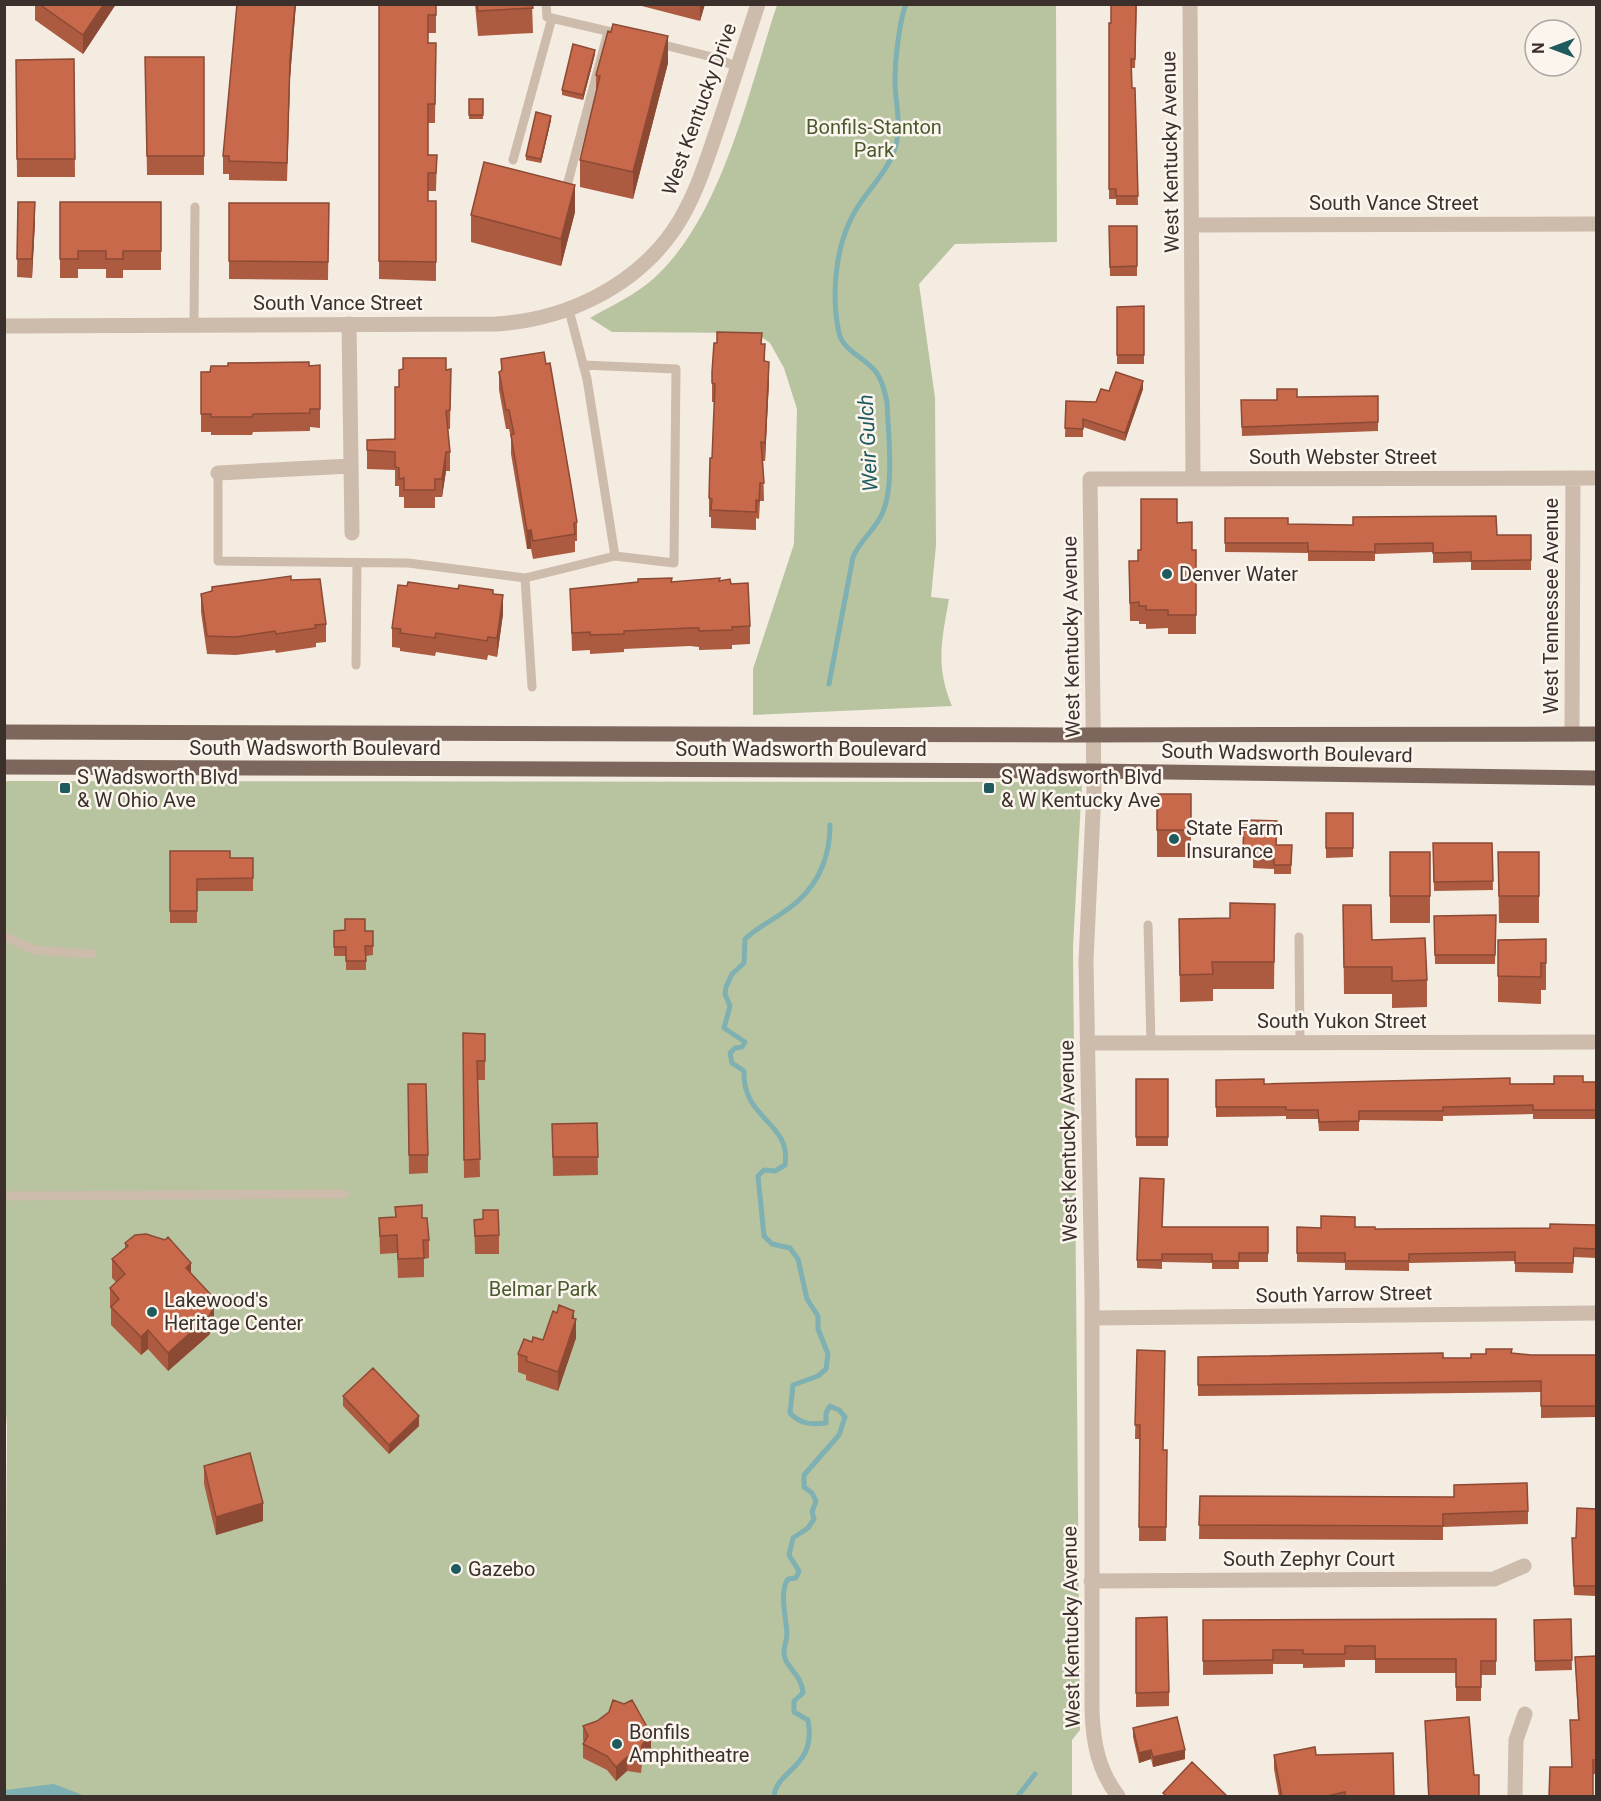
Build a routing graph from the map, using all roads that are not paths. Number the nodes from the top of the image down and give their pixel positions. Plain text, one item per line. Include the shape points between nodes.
1 (546, 4) edge
2 (758, 4) edge
3 (1190, 4) edge
4 (552, 18) junction
5 (608, 32) junction
6 (629, 37) edge
7 (640, 39) edge
8 (737, 67) junction
9 (513, 160) dead end
10 (568, 182) edge
11 (195, 207) dead end
12 (1596, 224) edge
13 (1192, 225) junction
14 (654, 254) joint
15 (569, 310) junction
16 (194, 324) junction
17 (349, 324) junction
18 (4, 326) edge
19 (583, 365) junction
20 (351, 466) junction
21 (218, 473) joint
22 (1193, 478) junction
23 (1573, 478) junction
24 (1596, 478) edge
25 (1090, 479) joint
26 (352, 533) dead end
27 (615, 556) junction
28 (357, 563) junction
29 (525, 578) junction
30 (356, 665) dead end
31 (532, 687) dead end
32 (4, 732) edge
33 (1572, 734) junction
34 (1596, 734) edge
35 (1094, 735) junction
36 (4, 767) edge
37 (1094, 771) junction
38 (1596, 778) edge
39 (1148, 925) dead end
40 (4, 936) edge
41 (1299, 937) dead end
42 (92, 954) dead end
43 (1300, 1042) junction
44 (1596, 1042) edge
45 (1087, 1043) junction
46 (1150, 1043) junction
47 (344, 1194) dead end
48 (4, 1196) edge
49 (1596, 1313) edge
50 (1092, 1318) junction
51 (1524, 1566) dead end
52 (1091, 1581) junction
53 (1525, 1714) dead end
54 (1118, 1797) edge
55 (1515, 1797) edge

1 - 4 lane via 547,17
2 - 8 street, West Kentucky Drive
3 - 13 street, West Kentucky Avenue
4 - 5 lane
4 - 9 lane
5 - 6 lane
5 - 10 lane
7 - 8 lane
8 - 14 street, West Kentucky Drive via 695,189 676,226
11 - 16 lane
12 - 13 street, South Vance Street
13 - 22 street, West Kentucky Avenue
14 - 15 street, South Vance Street via 611,288
15 - 17 street, South Vance Street via 532,321 503,324
15 - 19 lane
16 - 17 street, South Vance Street
16 - 18 street, South Vance Street
17 - 20 street
19 - 27 lane
19 - 27 lane via 676,369 674,563
20 - 21 street
20 - 26 street
21 - 28 lane via 218,561
22 - 23 street, South Webster Street
22 - 25 street, South Webster Street
23 - 24 street, South Webster Street
23 - 33 street, West Tennessee Avenue
25 - 35 street, West Kentucky Avenue
27 - 29 lane
28 - 29 lane via 408,563
28 - 30 lane
29 - 31 lane
32 - 35 main road, South Wadsworth Boulevard
33 - 34 main road, South Wadsworth Boulevard
33 - 35 main road, South Wadsworth Boulevard
35 - 37 street, West Kentucky Avenue
36 - 37 main road, South Wadsworth Boulevard
37 - 38 main road, South Wadsworth Boulevard
37 - 45 street, West Kentucky Avenue via 1086,960
39 - 46 lane
40 - 42 lane via 34,950
41 - 43 lane
43 - 44 street, South Yukon Street
43 - 46 street, South Yukon Street
45 - 46 street, South Yukon Street
45 - 50 street, West Kentucky Avenue
47 - 48 lane
49 - 50 street, South Yarrow Street
50 - 52 street, West Kentucky Avenue
51 - 52 street, South Zephyr Court via 1494,1580
52 - 54 street, West Kentucky Avenue via 1094,1736 1100,1766
53 - 55 street via 1516,1740

